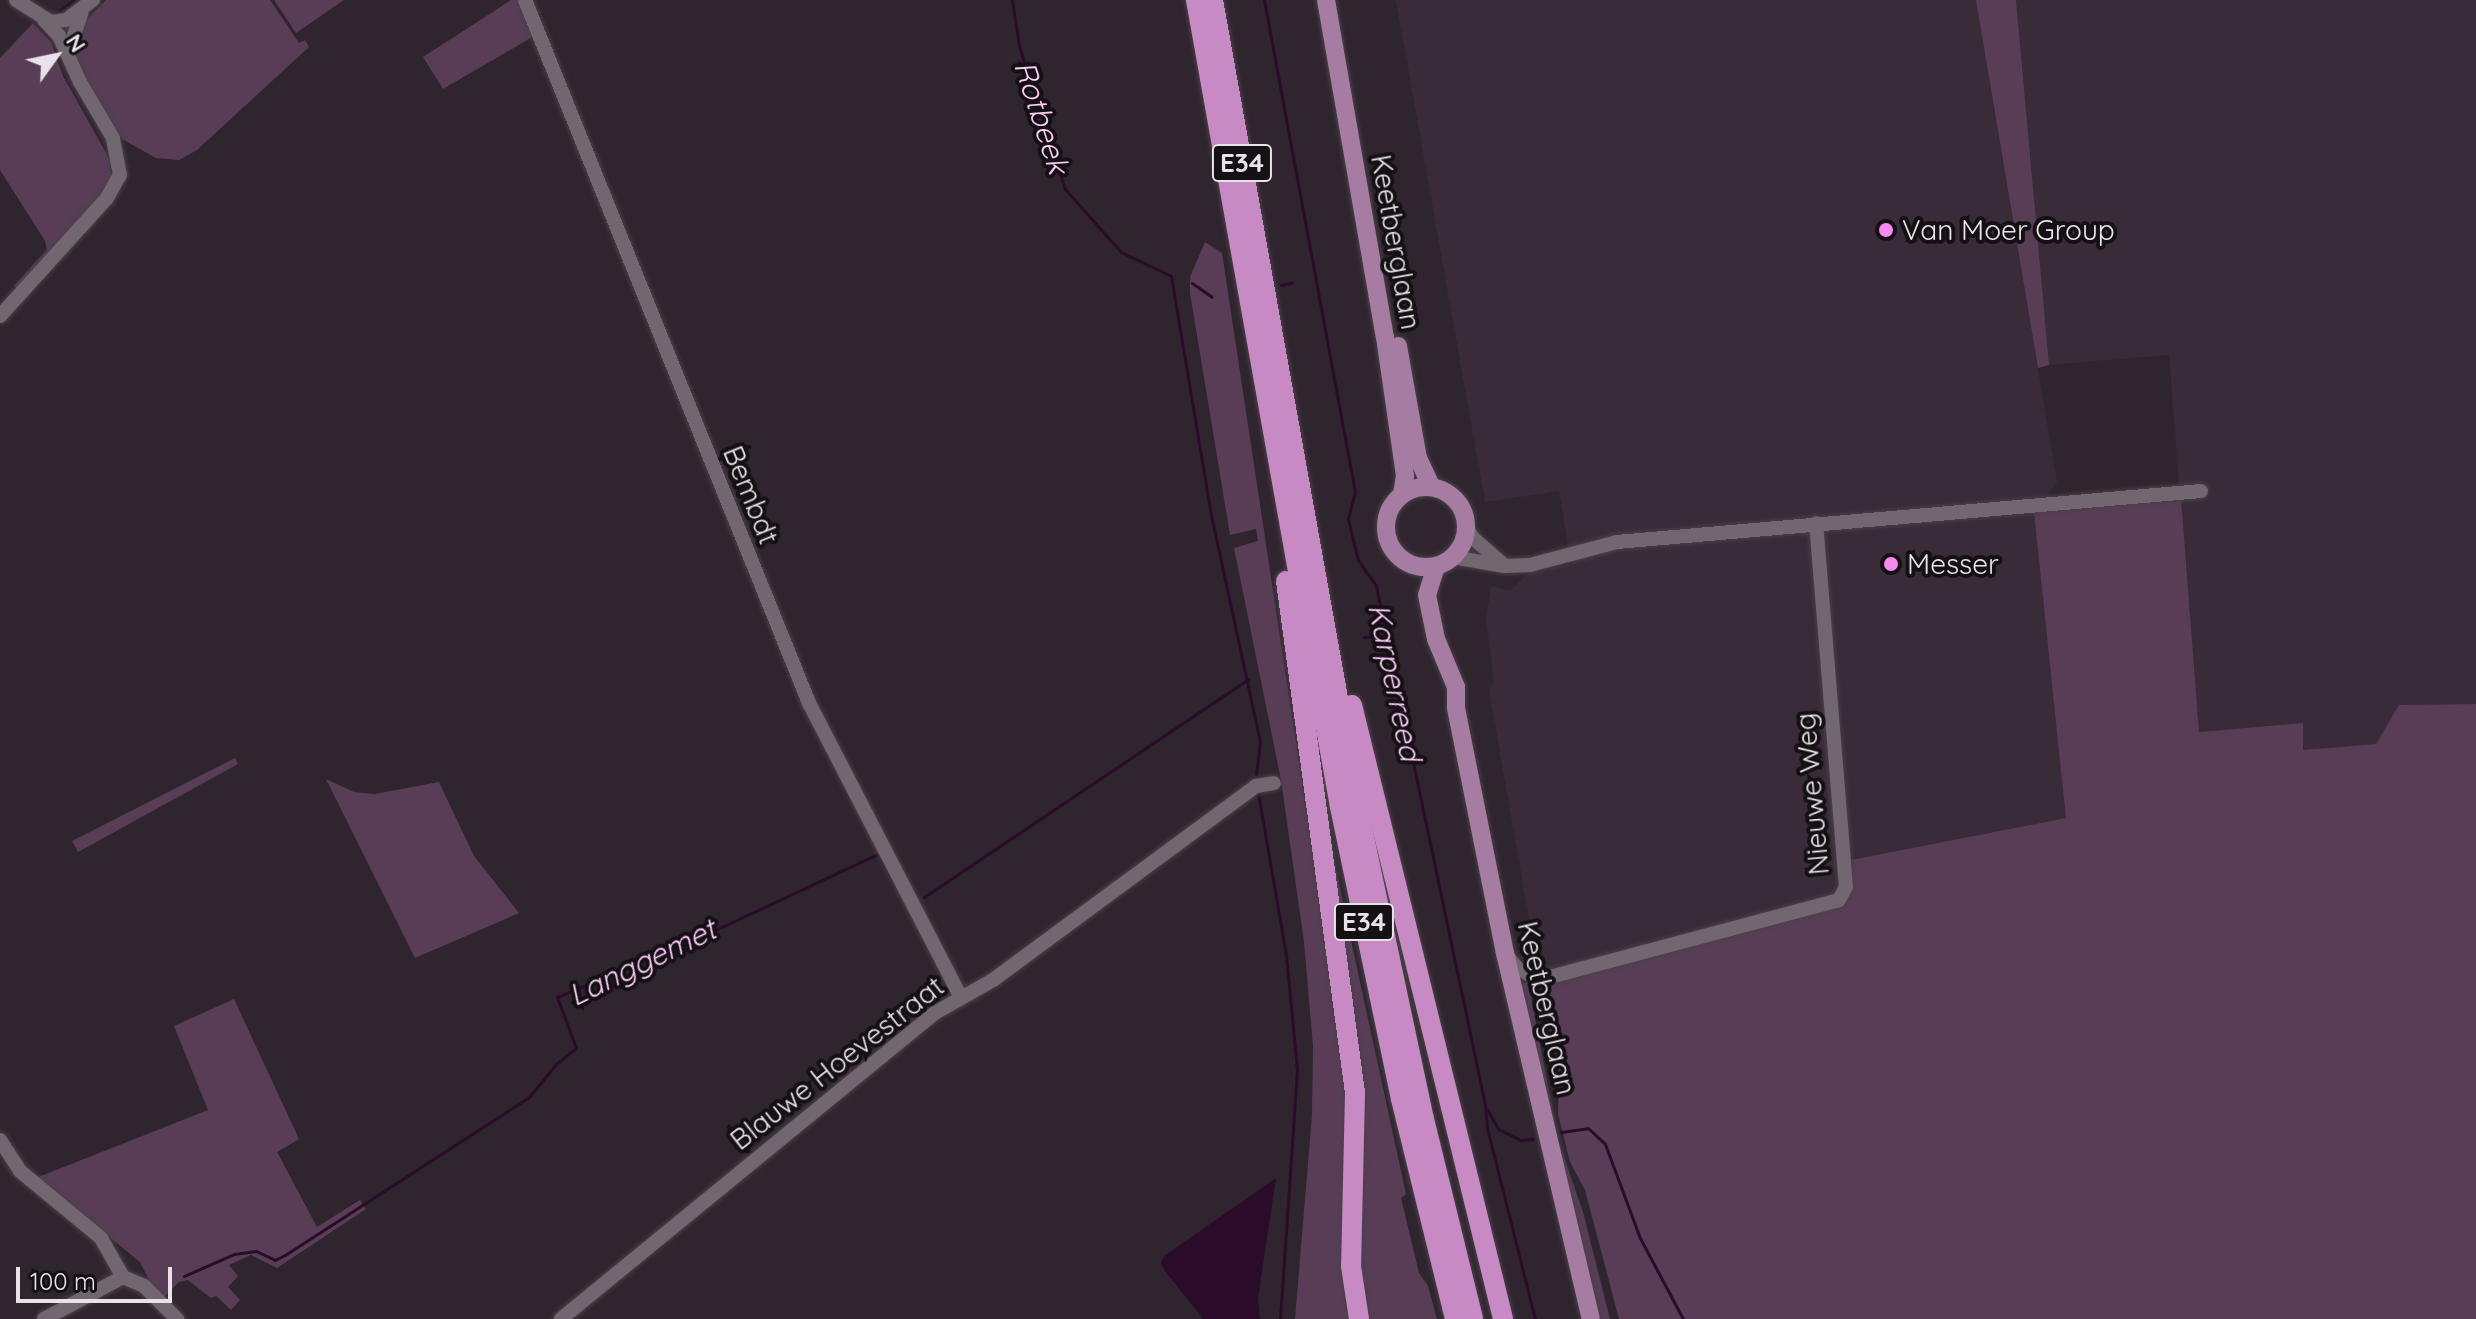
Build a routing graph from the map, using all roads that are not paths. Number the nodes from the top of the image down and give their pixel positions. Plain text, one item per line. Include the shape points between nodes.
1 (16, 0) edge
2 (93, 0) edge
3 (525, 0) edge
4 (1196, 0) edge
5 (1213, 0) edge
6 (1326, 0) edge
7 (1336, 0) edge
8 (82, 11) junction
9 (44, 20) junction
10 (68, 54) junction
11 (0, 316) edge
12 (1431, 486) junction
13 (2201, 491) dead end
14 (1402, 494) junction
15 (1288, 523) junction
16 (1816, 523) junction
17 (1466, 527) junction
18 (1453, 557) junction
19 (1405, 561) junction
20 (1436, 566) junction
21 (1504, 566) junction
22 (1325, 624) junction
23 (1456, 708) junction
24 (1274, 783) dead end
25 (1505, 953) junction
26 (960, 996) junction
27 (0, 1140) edge
28 (123, 1277) junction
29 (44, 1319) edge
30 (177, 1319) edge
31 (561, 1319) edge
32 (1359, 1319) edge
33 (1455, 1319) edge
34 (1473, 1319) edge
35 (1503, 1319) edge
36 (1591, 1319) edge

1 - 9 street
2 - 8 street
3 - 26 street, Bembdt via 809,703
4 - 15 highway, E34
5 - 22 highway, E34
6 - 14 main road, Keetberglaan via 1385,337 1405,476
7 - 12 main road, Keetberglaan via 1418,458
8 - 9 street via 66,20
8 - 10 street
9 - 10 street
10 - 11 street via 117,147 120,175 107,198
12 - 14 main road
12 - 17 main road via 1454,498
13 - 16 street
14 - 19 main road via 1389,509 1385,528 1389,544
15 - 32 highway via 1282,546 1355,1093 1351,1266
15 - 33 highway, E34 via 1376,982
16 - 21 street via 1617,542 1530,565
16 - 25 street, Nieuwe Weg via 1846,887 1839,900 1550,977 1530,975
17 - 18 main road
17 - 21 street
18 - 20 main road
18 - 21 street
19 - 20 main road
19 - 23 main road, Keetberglaan via 1418,589 1434,661
20 - 23 main road, Keetberglaan via 1427,595 1436,639 1456,687
22 - 34 highway, E34 via 1393,979
22 - 35 highway via 1340,651
23 - 25 main road, Keetberglaan
24 - 26 street, Blauwe Hoevestraat via 1256,786 993,980
25 - 36 main road, Keetberglaan
26 - 31 street, Blauwe Hoevestraat
27 - 28 street via 20,1171 101,1238
28 - 29 street
28 - 30 street via 144,1286

